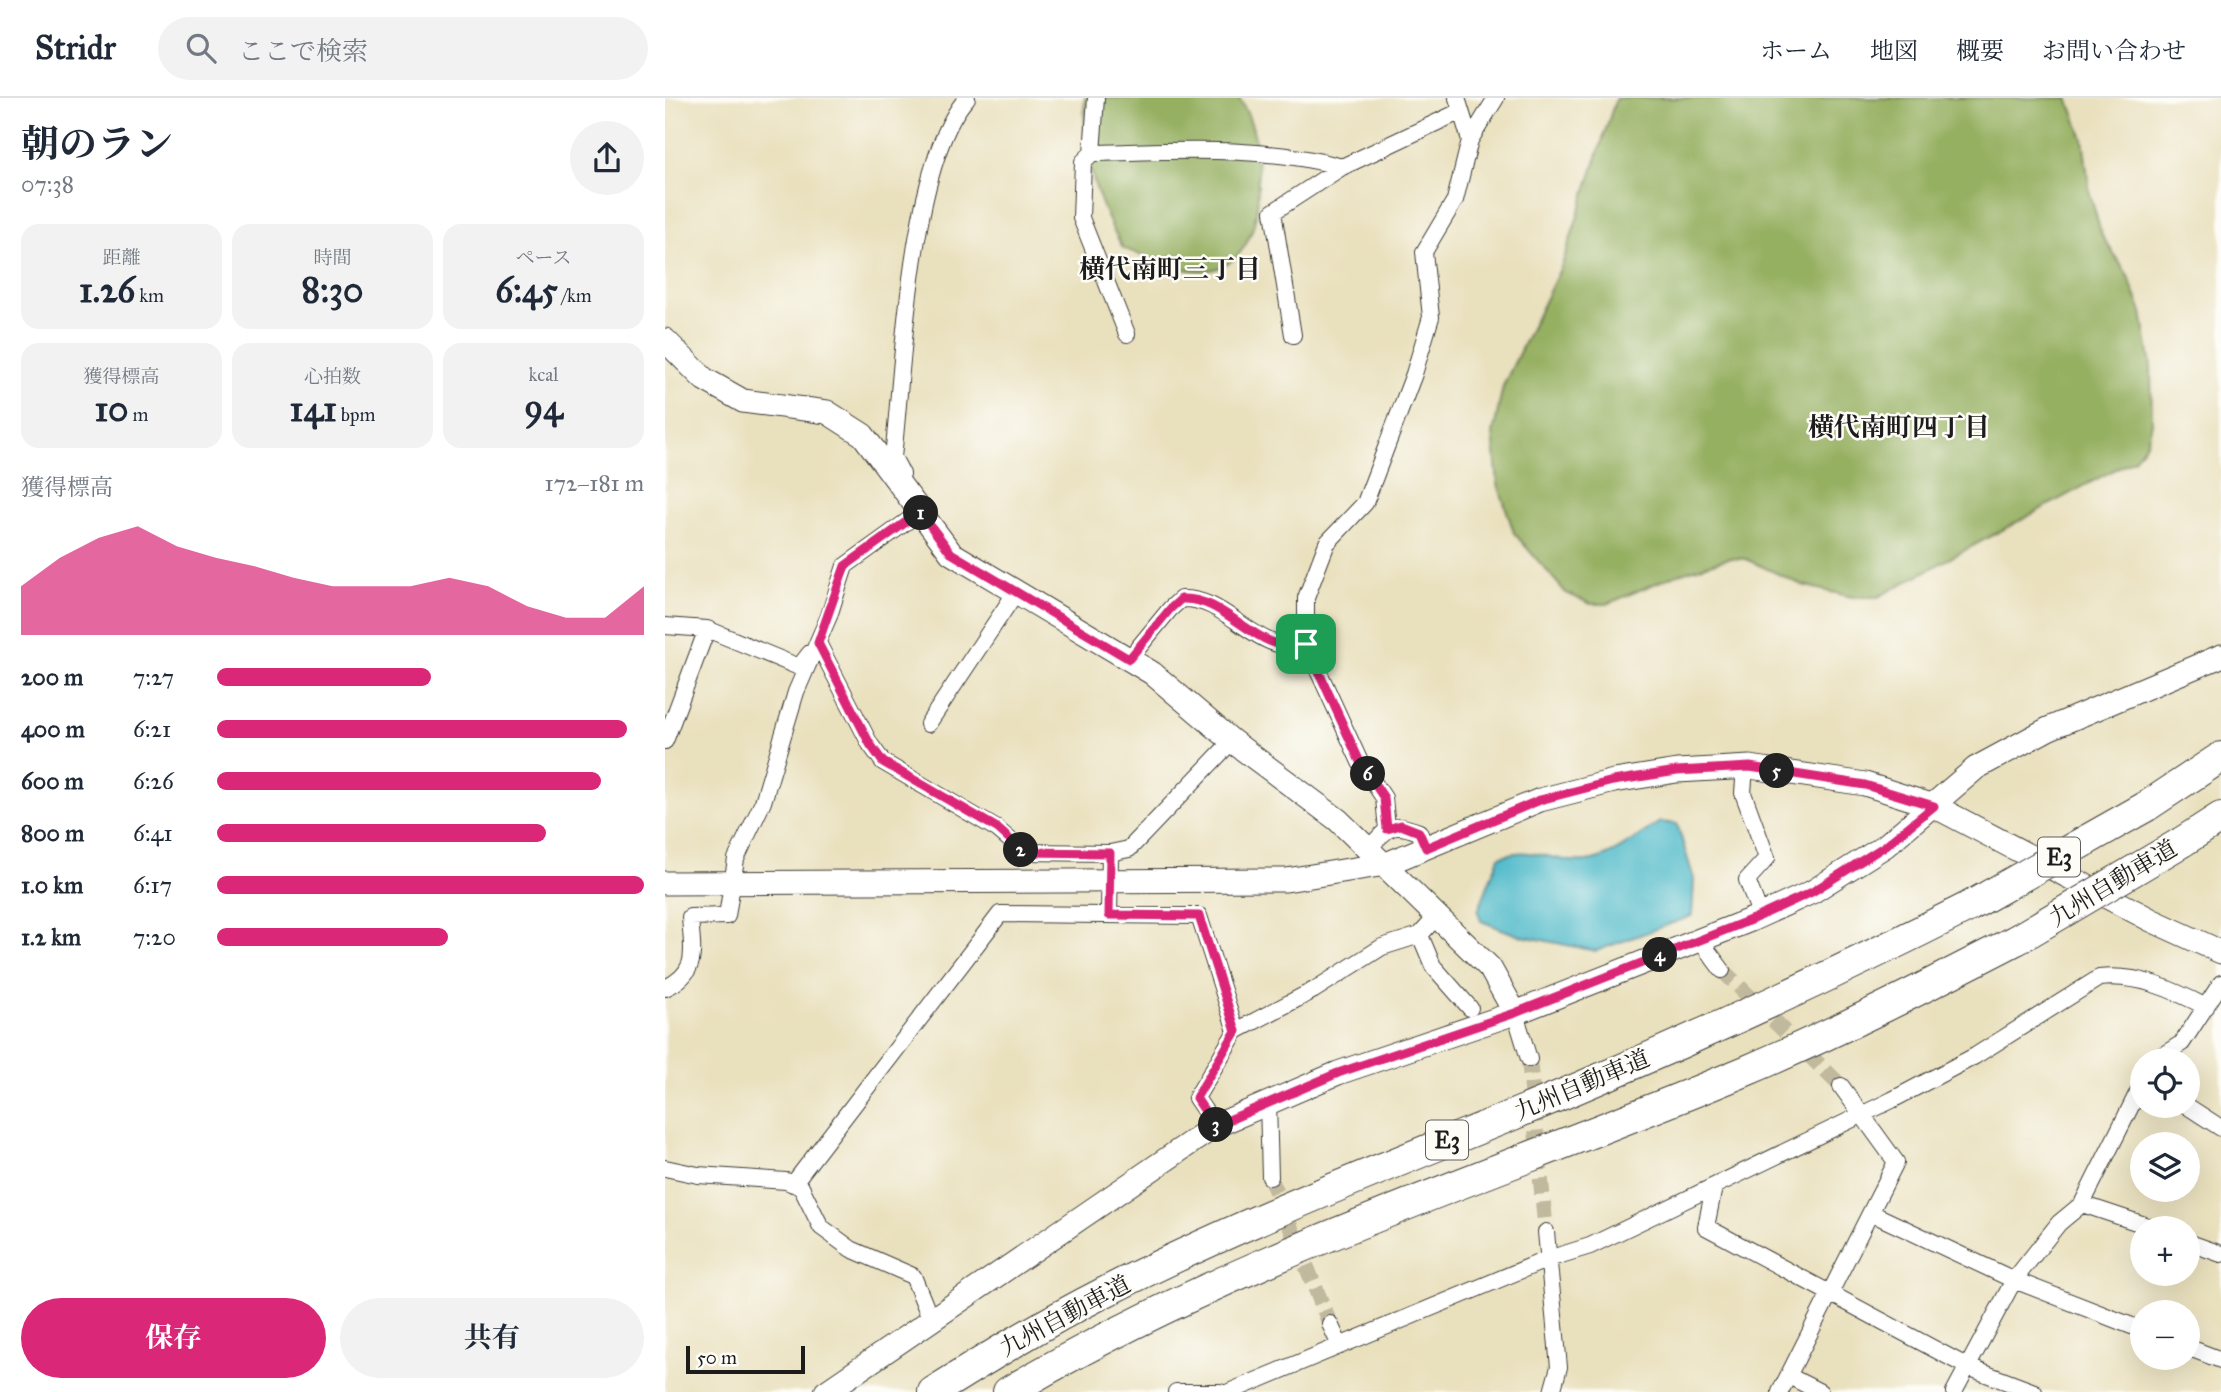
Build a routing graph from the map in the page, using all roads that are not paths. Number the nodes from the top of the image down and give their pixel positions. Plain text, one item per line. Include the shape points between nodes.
1 (967, 98) edge
2 (1096, 98) edge
3 (1496, 98) edge
4 (1459, 104) edge
5 (1470, 140) junction
6 (1093, 153) junction
7 (1342, 167) junction
8 (1128, 334) dead end
9 (1293, 335) dead end
10 (665, 341) edge
11 (920, 512) junction
12 (1016, 592) junction
13 (665, 626) edge
14 (707, 629) junction
15 (818, 643) junction
16 (1306, 644) junction
17 (2221, 656) edge
18 (1129, 659) junction
19 (928, 724) dead end
20 (665, 741) edge
21 (1232, 741) junction
22 (2221, 757) edge
23 (1745, 767) junction
24 (1934, 806) junction
25 (2221, 817) edge
26 (1387, 829) junction
27 (1426, 848) junction
28 (1368, 849) junction
29 (1110, 853) junction
30 (1386, 864) junction
31 (1110, 883) junction
32 (665, 884) edge
33 (733, 884) junction
34 (1109, 915) junction
35 (1438, 915) junction
36 (1761, 916) junction
37 (1420, 934) junction
38 (1699, 939) junction
39 (2221, 952) edge
40 (1722, 970) tunnel mouth
41 (2221, 983) edge
42 (665, 988) edge
43 (2206, 1007) junction
44 (1471, 1008) dead end
45 (1515, 1013) junction
46 (1236, 1031) junction
47 (2174, 1048) edge
48 (1529, 1059) tunnel mouth
49 (1841, 1086) tunnel mouth
50 (1268, 1102) junction
51 (2130, 1108) edge
52 (1864, 1113) junction
53 (2200, 1114) edge
54 (1215, 1126) junction
55 (2221, 1128) edge
56 (665, 1168) edge
57 (1270, 1177) tunnel mouth
58 (793, 1184) junction
59 (1714, 1187) junction
60 (2082, 1204) junction
61 (1871, 1213) junction
62 (2130, 1220) edge
63 (1546, 1232) tunnel mouth
64 (2200, 1246) edge
65 (2221, 1254) edge
66 (1548, 1259) junction
67 (2014, 1280) junction
68 (1829, 1295) junction
69 (931, 1320) junction
70 (1331, 1324) tunnel mouth
71 (2130, 1325) edge
72 (1099, 1342) junction
73 (1340, 1346) junction
74 (2200, 1352) edge
75 (2221, 1360) edge
76 (1968, 1367) junction
77 (1789, 1376) junction
78 (826, 1392) edge
79 (933, 1392) edge
80 (1009, 1392) edge
81 (1024, 1392) edge
82 (1176, 1392) edge
83 (1220, 1392) edge
84 (1229, 1392) edge
85 (1552, 1392) edge
86 (1780, 1392) edge
87 (1820, 1392) edge
88 (1954, 1392) edge
89 (2034, 1392) edge

1 - 11 street via 928,180 914,262 893,457
2 - 6 street
3 - 5 street
4 - 5 street
4 - 7 street
5 - 16 street via 1455,200 1424,253 1431,317 1414,373 1365,502 1327,543 1309,583
6 - 7 street via 1203,150 1311,158
6 - 8 street via 1083,162 1081,218
7 - 9 street via 1273,212
10 - 11 street via 704,379 743,401 827,412 863,435
11 - 12 street via 951,553
11 - 15 street via 845,566
12 - 18 street
12 - 19 street
13 - 14 street
14 - 15 street via 799,667
14 - 20 street
15 - 29 street via 883,762 997,828 1024,852
15 - 33 street via 796,692 762,802 736,859
16 - 18 street via 1292,648 1269,642 1206,601 1181,599
16 - 26 street via 1360,762 1384,798
17 - 24 street via 2048,729 1976,768
18 - 21 street
21 - 28 street via 1338,820
21 - 29 street via 1129,849
22 - 79 highway, 九州自動車道 / E3, bridge via 2147,806 1971,906 1713,1030 1200,1246 1003,1348
23 - 24 street via 1865,785
23 - 27 street via 1613,781 1540,800
23 - 36 street via 1744,793 1767,858 1747,880
24 - 36 street via 1885,846 1812,892
24 - 39 street
25 - 72 highway, 九州自動車道 / E3, bridge via 2018,939 1897,1002 1749,1069 1330,1233
26 - 27 street via 1401,825 1419,832
26 - 28 street
27 - 30 street
28 - 30 street
29 - 31 street
30 - 31 street via 1286,880
30 - 35 street
31 - 33 street
31 - 34 street
32 - 33 street
33 - 42 street via 727,916 690,917 690,968 679,982
34 - 46 street via 1199,916
34 - 58 street via 1000,914
35 - 37 street
35 - 45 street via 1490,968
36 - 38 street
37 - 44 street via 1433,967
37 - 46 street via 1382,947
38 - 40 street
38 - 45 street
41 - 43 street
43 - 47 street
43 - 52 street via 2171,989 2121,975 2099,978 1975,1056
45 - 48 street
45 - 50 street via 1338,1073
46 - 54 street via 1196,1098
49 - 52 street
50 - 54 street
50 - 57 street
51 - 60 street
52 - 59 street
52 - 61 street via 1896,1162
53 - 55 street
54 - 69 street
56 - 58 street
58 - 69 street via 801,1187 821,1227 851,1249 913,1276
59 - 66 street via 1590,1246
59 - 68 street via 1706,1227
60 - 62 street
60 - 67 street via 2059,1223
61 - 67 street
61 - 68 street
63 - 66 street
64 - 65 street
66 - 73 street
66 - 85 street via 1559,1367
67 - 71 street
67 - 76 street
68 - 76 street
68 - 77 street
69 - 78 street
70 - 73 street
72 - 80 highway, 九州自動車道 / E3
72 - 81 highway
73 - 84 street
74 - 75 street
76 - 88 street
76 - 89 street
77 - 86 street
77 - 87 street
82 - 83 street

